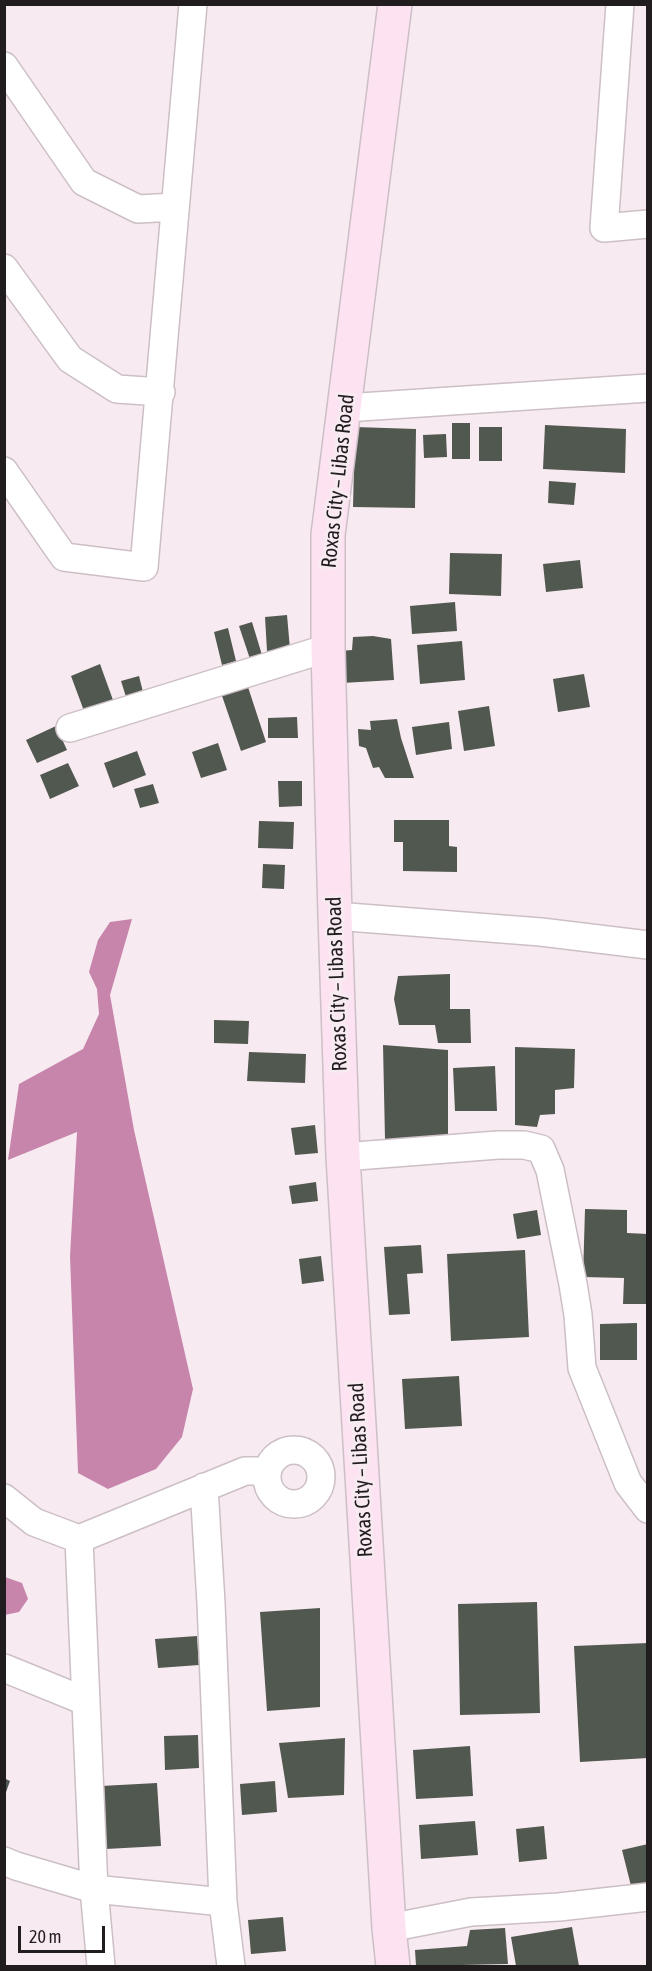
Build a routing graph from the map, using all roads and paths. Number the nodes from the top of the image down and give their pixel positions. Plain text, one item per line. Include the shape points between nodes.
1 (193, 4) edge
2 (394, 4) edge
3 (620, 4) edge
4 (4, 66) edge
5 (175, 207) junction
6 (648, 224) edge
7 (4, 268) edge
8 (648, 388) edge
9 (161, 392) junction
10 (345, 408) junction
11 (4, 471) edge
12 (328, 648) junction
13 (70, 728) dead end
14 (334, 916) junction
15 (648, 945) edge
16 (343, 1157) junction
17 (267, 1471) junction
18 (321, 1479) junction
19 (363, 1481) junction
20 (204, 1487) junction
21 (4, 1498) edge
22 (648, 1509) edge
23 (79, 1539) junction
24 (4, 1668) edge
25 (85, 1701) junction
26 (4, 1861) edge
27 (94, 1889) junction
28 (648, 1897) edge
29 (223, 1902) junction
30 (389, 1928) junction
31 (101, 1966) edge
32 (231, 1966) edge
33 (393, 1966) edge

1 - 5 street
2 - 10 main road, Roxas City – Libas Road
3 - 6 street via 604,228
4 - 5 street via 84,182 138,209
5 - 9 street
7 - 9 street via 70,359 117,389
8 - 10 street
9 - 11 street via 144,567 64,557
10 - 12 main road, Roxas City – Libas Road via 328,535
12 - 13 street
12 - 14 main road, Roxas City – Libas Road
14 - 15 street via 541,932
14 - 16 main road, Roxas City – Libas Road
16 - 19 main road, Roxas City – Libas Road
16 - 22 street via 498,1145 541,1149 550,1170 573,1284 582,1368 628,1483
17 - 18 street via 280,1454 302,1451 310,1455
17 - 18 street via 272,1493 292,1504 312,1497
17 - 20 street via 245,1471
18 - 19 street
19 - 30 main road, Roxas City – Libas Road
20 - 23 street
20 - 29 street
21 - 23 street via 34,1522
23 - 25 street
24 - 25 street
25 - 27 street
26 - 27 street
27 - 29 street
27 - 31 street
28 - 30 street via 471,1912
29 - 32 street
30 - 33 main road, Roxas City – Libas Road

